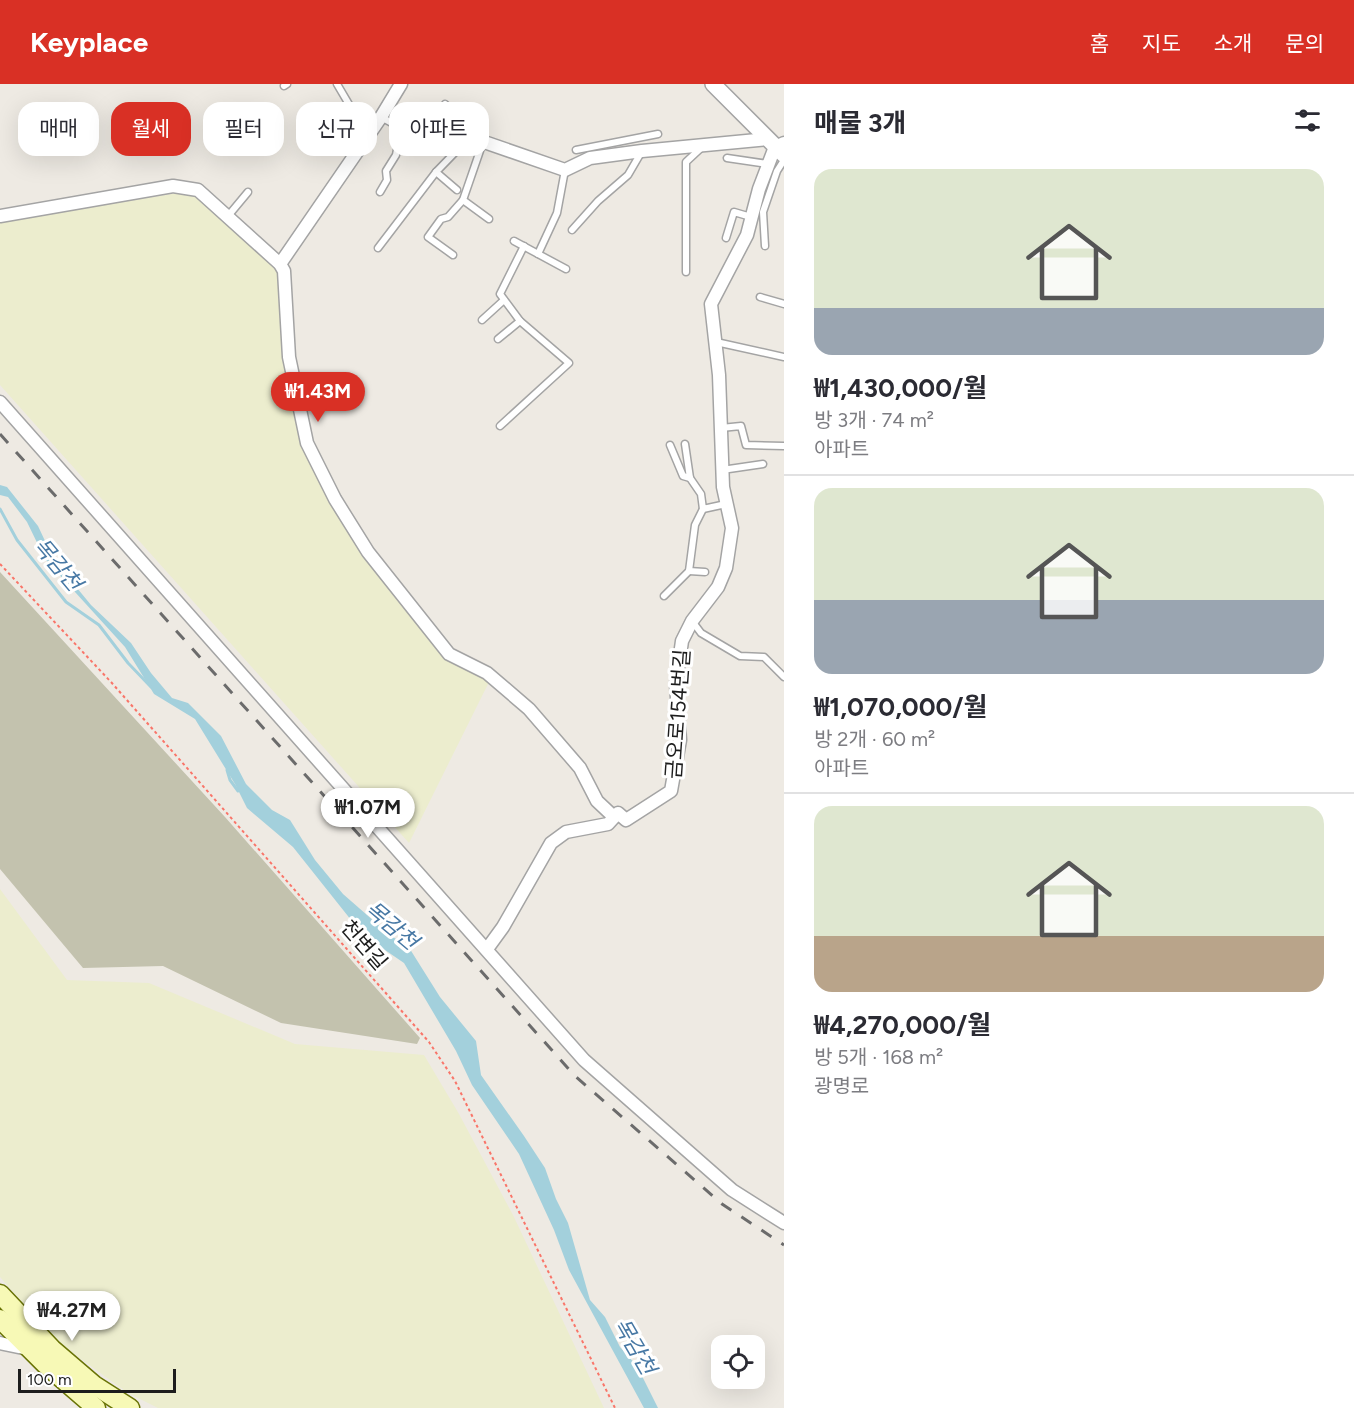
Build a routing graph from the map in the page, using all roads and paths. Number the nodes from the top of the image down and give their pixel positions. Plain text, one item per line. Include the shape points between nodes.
1 (337, 84) edge
2 (400, 84) edge
3 (713, 84) edge
4 (348, 102) edge
5 (381, 117) junction
6 (389, 121) edge
7 (377, 123) edge
8 (658, 134) dead end
9 (489, 144) edge
10 (704, 145) junction
11 (778, 146) edge
12 (625, 147) junction
13 (576, 150) dead end
14 (642, 151) junction
15 (354, 156) edge
16 (395, 156) edge
17 (449, 156) edge
18 (478, 156) edge
19 (727, 158) dead end
20 (784, 160) edge
21 (769, 164) junction
22 (565, 170) junction
23 (436, 172) junction
24 (457, 190) dead end
25 (248, 192) dead end
26 (380, 192) dead end
27 (463, 200) junction
28 (0, 216) edge
29 (228, 217) junction
30 (752, 217) junction
31 (489, 219) dead end
32 (572, 230) dead end
33 (726, 238) dead end
34 (514, 241) dead end
35 (524, 246) junction
36 (765, 246) dead end
37 (378, 248) dead end
38 (538, 254) junction
39 (453, 255) dead end
40 (280, 264) junction
41 (566, 269) dead end
42 (686, 272) dead end
43 (760, 297) dead end
44 (504, 300) junction
45 (784, 304) edge
46 (483, 320) dead end
47 (520, 321) junction
48 (498, 339) dead end
49 (716, 342) junction
50 (784, 357) edge
51 (0, 402) edge
52 (500, 426) dead end
53 (721, 428) junction
54 (685, 444) dead end
55 (670, 445) dead end
56 (784, 446) edge
57 (763, 464) dead end
58 (722, 470) junction
59 (690, 478) junction
60 (727, 504) junction
61 (703, 509) junction
62 (0, 564) edge
63 (689, 571) junction
64 (705, 572) dead end
65 (664, 596) dead end
66 (692, 621) junction
67 (784, 677) edge
68 (614, 817) junction
69 (487, 949) junction
70 (784, 1223) edge
71 (0, 1294) edge
72 (0, 1319) edge
73 (0, 1343) edge
74 (31, 1350) junction
75 (93, 1407) edge
76 (129, 1408) edge
77 (615, 1408) edge

1 - 4 lane
2 - 5 street
3 - 11 street
5 - 6 lane
5 - 7 street
8 - 12 lane
9 - 22 street
10 - 11 street
10 - 14 street
10 - 42 lane via 686,162
11 - 21 street, 금오로154번길
12 - 13 lane
12 - 14 street
12 - 22 street
14 - 32 lane via 628,175
15 - 40 street
16 - 26 lane
17 - 23 lane
18 - 27 lane
19 - 21 lane
20 - 36 lane via 763,212
21 - 30 street, 금오로154번길
22 - 38 lane via 557,213
23 - 24 lane
23 - 37 lane
25 - 29 lane
27 - 31 lane
27 - 39 lane via 428,237
28 - 29 street via 173,186 198,190
29 - 40 street
30 - 33 lane via 734,212
30 - 49 street, 금오로154번길 via 747,235 711,304
34 - 35 lane
35 - 38 lane
35 - 44 lane via 500,294
38 - 41 lane
40 - 68 street via 284,271 289,357 307,443 335,499 368,552 449,654 487,673 529,710 580,768 597,801
43 - 45 lane
44 - 46 lane
44 - 47 lane
47 - 48 lane
47 - 52 lane via 569,363
49 - 50 lane
49 - 53 street, 금오로154번길
51 - 69 street
53 - 56 lane via 741,426 746,445
53 - 58 street, 금오로154번길
54 - 59 lane
55 - 59 lane via 683,476
57 - 58 lane
58 - 60 street, 금오로154번길
59 - 61 lane via 701,494
60 - 61 lane
60 - 66 street, 금오로154번길 via 732,528 726,568 718,587
61 - 63 lane via 695,525
62 - 77 path, 천변길 via 111,682 429,1042 455,1081
63 - 64 lane
63 - 65 lane
66 - 67 lane via 700,633 740,656 764,657
66 - 68 street, 금오로154번길 via 682,641 676,684 680,740 671,791 626,820 618,813
68 - 69 street, 금오로154번길 via 608,824 566,832 551,843
69 - 70 street via 584,1060 732,1190
71 - 76 main road via 52,1349 94,1385
72 - 74 main road
73 - 74 street
74 - 75 main road

